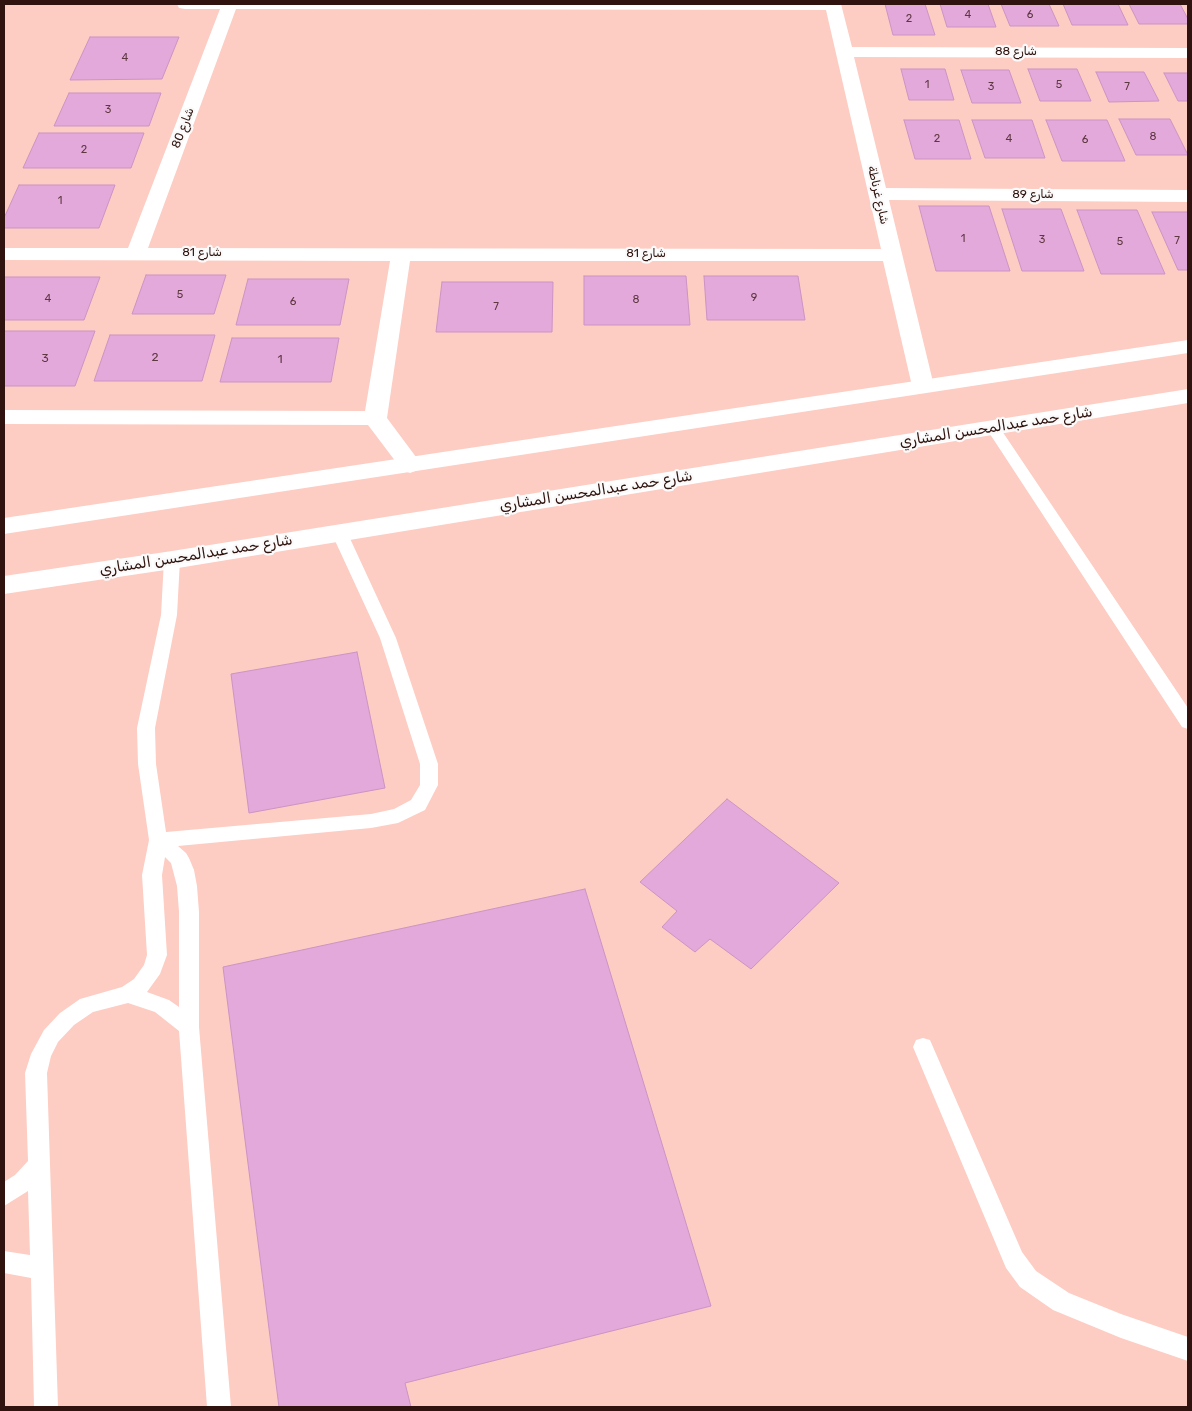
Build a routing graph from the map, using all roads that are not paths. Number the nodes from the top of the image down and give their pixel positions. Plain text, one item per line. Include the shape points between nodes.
1 (185, 4) edge
2 (230, 4) edge
3 (834, 4) edge
4 (845, 52) junction
5 (1188, 53) edge
6 (878, 194) junction
7 (1188, 196) edge
8 (136, 253) junction
9 (4, 254) edge
10 (401, 254) junction
11 (892, 255) junction
12 (1188, 346) edge
13 (923, 386) junction
14 (1188, 396) edge
15 (4, 417) edge
16 (375, 418) junction
17 (993, 428) junction
18 (410, 465) junction
19 (40, 520) junction
20 (4, 526) edge
21 (339, 532) junction
22 (4, 542) edge
23 (172, 560) junction
24 (4, 568) edge
25 (49, 579) junction
26 (4, 585) edge
27 (1188, 722) edge
28 (158, 840) junction
29 (128, 994) junction
30 (189, 1027) junction
31 (923, 1047) dead end
32 (38, 1166) junction
33 (4, 1195) edge
34 (4, 1262) edge
35 (41, 1268) junction
36 (1188, 1334) edge
37 (1188, 1350) edge
38 (46, 1407) edge
39 (220, 1407) edge

1 - 2 street
2 - 3 street
2 - 8 street, شارع 80
3 - 4 street, شارع غرناطة
4 - 5 street, شارع 88
4 - 6 street, شارع غرناطة
6 - 7 street, شارع 89
6 - 11 street, شارع غرناطة
8 - 9 street, شارع 81
8 - 10 street, شارع 81
10 - 11 street, شارع 81
10 - 16 street
11 - 13 street, شارع غرناطة
12 - 13 street
13 - 18 street
14 - 17 street, شارع حمد عبدالمحسن المشاري
15 - 16 street
16 - 18 street
17 - 21 street, شارع حمد عبدالمحسن المشاري
17 - 27 lane
18 - 19 street
19 - 20 street
19 - 22 street via 18,529
21 - 23 street, شارع حمد عبدالمحسن المشاري
21 - 28 lane via 388,638 410,698 429,764 430,785 418,804 398,816 372,822
23 - 25 street, شارع حمد عبدالمحسن المشاري
23 - 28 lane via 169,616 146,728 147,764
24 - 25 street via 6,572 25,579
25 - 26 street, شارع حمد عبدالمحسن المشاري
28 - 29 lane via 152,875 157,955 153,968
28 - 30 lane via 180,858 184,870 189,912
29 - 30 lane via 162,1006
29 - 32 lane via 88,1004 51,1036 41,1054 36,1073
30 - 39 lane
31 - 37 lane via 1014,1260 1028,1280 1061,1302
32 - 33 lane
32 - 35 lane
34 - 35 lane
35 - 38 lane
36 - 37 lane

